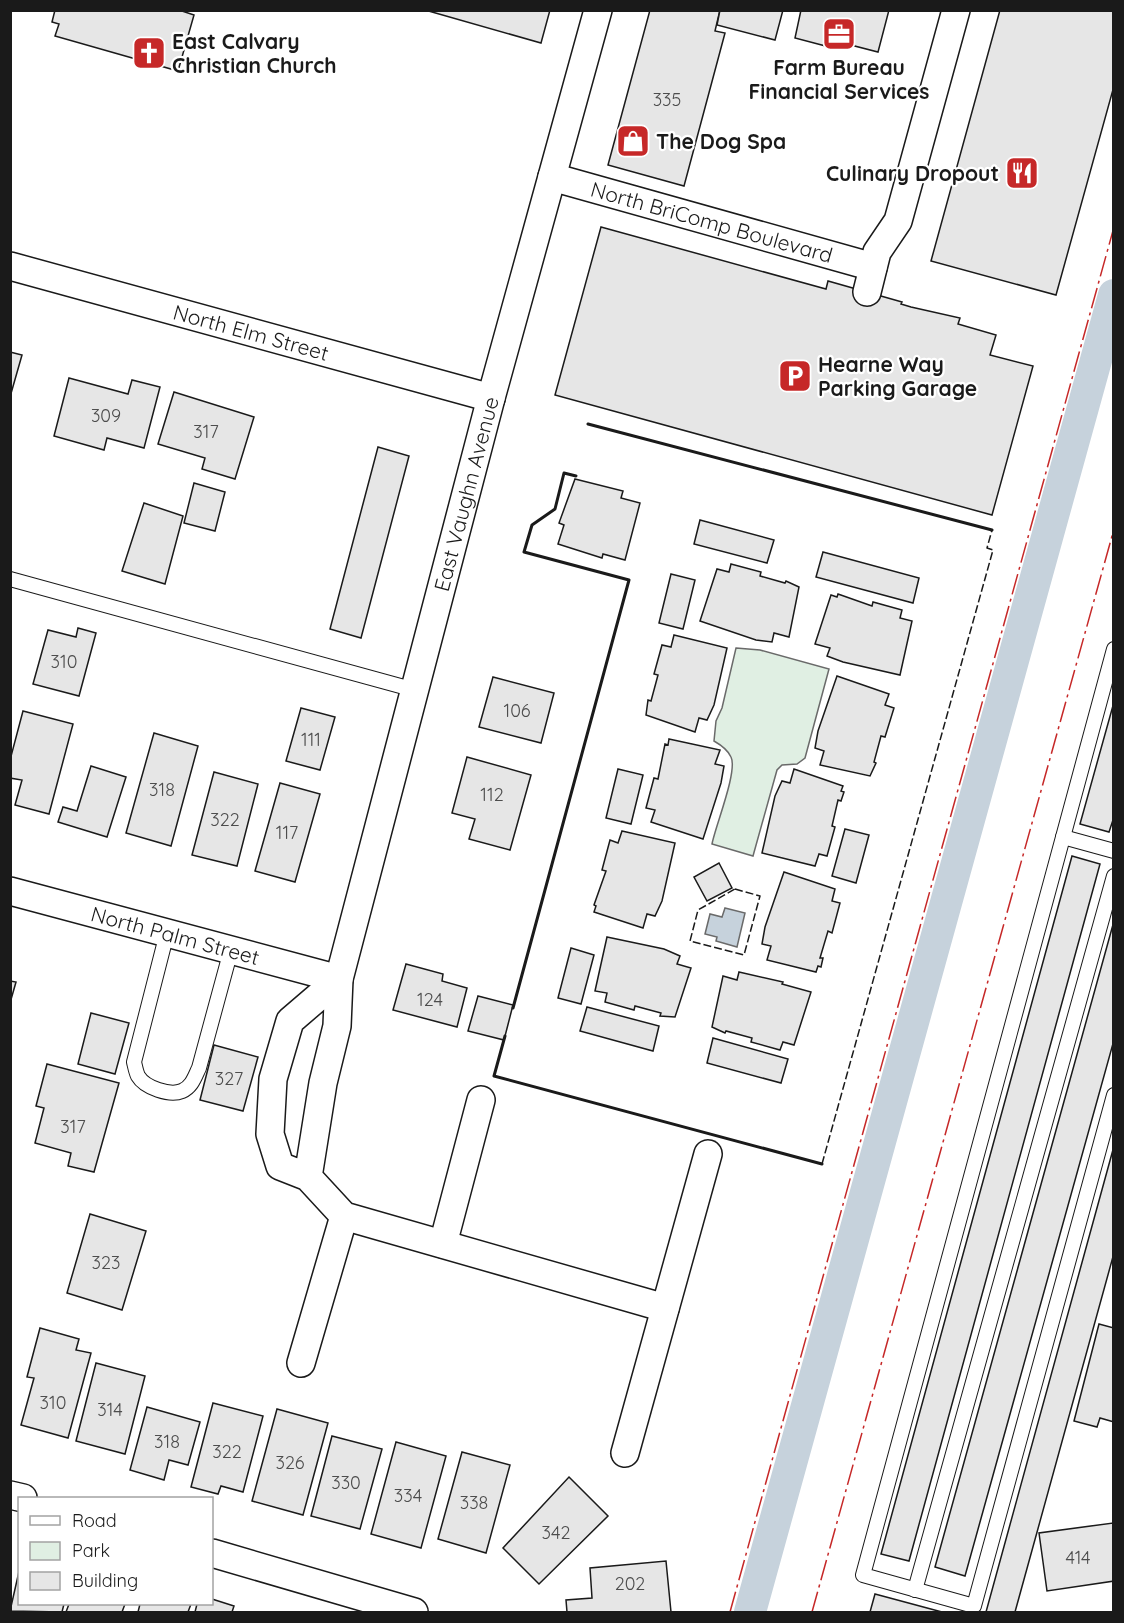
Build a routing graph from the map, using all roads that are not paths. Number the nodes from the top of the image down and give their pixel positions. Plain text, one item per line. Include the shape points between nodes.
1 (598, 10) edge
2 (956, 10) edge
3 (552, 177) junction
4 (10, 266) edge
5 (491, 399) junction
6 (10, 579) edge
7 (1113, 649) edge
8 (415, 690) junction
9 (1063, 837) junction
10 (1113, 851) edge
11 (1113, 876) edge
12 (10, 891) edge
13 (167, 933) junction
14 (231, 950) junction
15 (339, 979) junction
16 (1113, 1095) edge
17 (481, 1100) dead end
18 (708, 1154) dead end
19 (308, 1177) junction
20 (344, 1216) junction
21 (443, 1244) junction
22 (665, 1308) junction
23 (301, 1363) dead end
24 (625, 1453) dead end
25 (213, 1553) edge
26 (915, 1590) junction
27 (414, 1612) edge

1 - 3 street, East Vaughn Avenue
2 - 3 street, North BriComp Boulevard via 898,220 878,252 870,280
3 - 5 street, East Vaughn Avenue
4 - 5 street, North Elm Street
5 - 8 street, East Vaughn Avenue
6 - 8 lane
7 - 9 lane
8 - 15 street, East Vaughn Avenue
9 - 10 lane
9 - 26 lane via 863,1575
11 - 26 lane
12 - 13 street, North Palm Street
13 - 14 street, North Palm Street
13 - 14 lane via 134,1062 138,1077 164,1092 182,1091 192,1083
14 - 15 street, North Palm Street
15 - 19 street, East Vaughn Avenue via 337,1026
15 - 19 street via 290,1020 273,1079 270,1134 280,1166
16 - 26 lane via 974,1606
17 - 21 street
18 - 22 street
19 - 20 street
20 - 21 street
20 - 23 street
21 - 22 street
22 - 24 street
25 - 27 street

